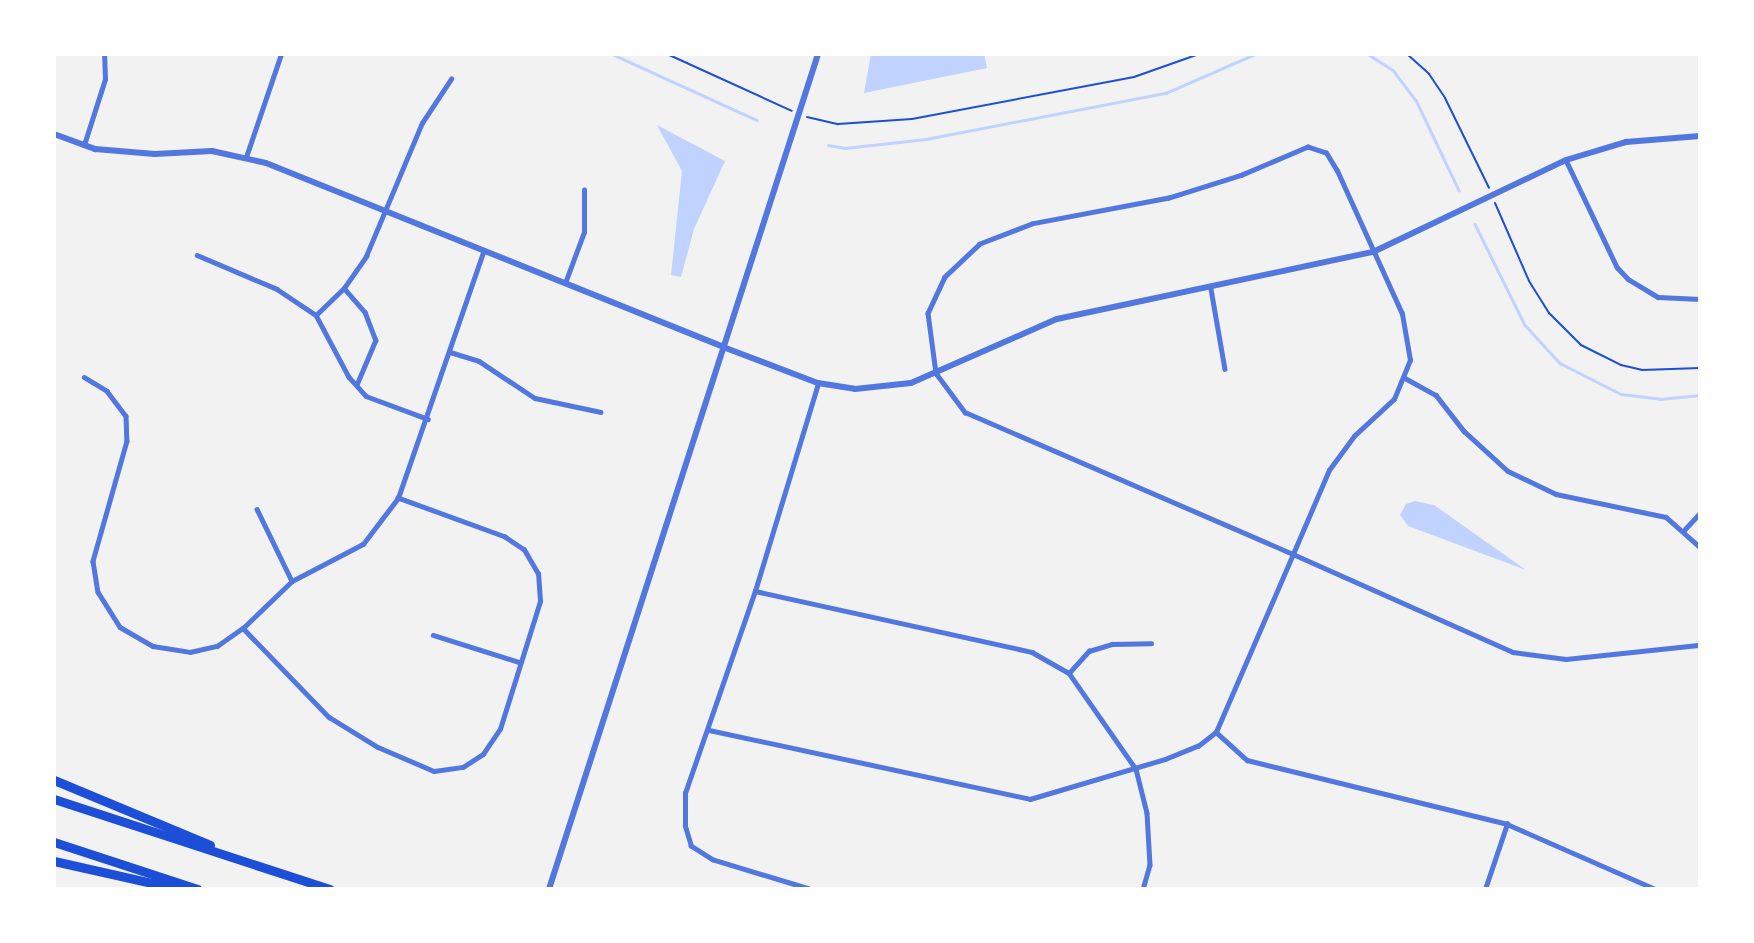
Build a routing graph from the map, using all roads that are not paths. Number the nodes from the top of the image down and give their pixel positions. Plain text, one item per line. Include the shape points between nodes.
1 (281, 54) edge
2 (818, 54) edge
3 (104, 55) edge
4 (452, 79) dead end
5 (54, 134) edge
6 (1700, 136) edge
7 (84, 146) junction
8 (246, 157) junction
9 (1566, 160) junction
10 (584, 190) dead end
11 (387, 212) junction
12 (483, 252) junction
13 (1373, 252) junction
14 (197, 255) dead end
15 (565, 284) junction
16 (344, 288) junction
17 (1212, 289) junction
18 (1700, 299) edge
19 (316, 315) junction
20 (723, 347) junction
21 (450, 352) junction
22 (1226, 369) dead end
23 (936, 373) junction
24 (84, 377) dead end
25 (1405, 377) junction
26 (818, 383) junction
27 (357, 385) junction
28 (601, 412) dead end
29 (428, 419) junction
30 (398, 498) junction
31 (257, 509) dead end
32 (1700, 513) edge
33 (1685, 529) junction
34 (1700, 547) edge
35 (1293, 554) junction
36 (292, 581) junction
37 (755, 591) junction
38 (243, 628) junction
39 (433, 635) dead end
40 (1151, 643) dead end
41 (1700, 645) edge
42 (519, 662) junction
43 (1069, 673) junction
44 (709, 730) junction
45 (1216, 732) junction
46 (1136, 769) junction
47 (54, 780) edge
48 (54, 799) edge
49 (1507, 824) junction
50 (54, 842) edge
51 (236, 858) junction
52 (54, 861) edge
53 (178, 889) edge
54 (198, 889) edge
55 (330, 889) edge
56 (549, 889) edge
57 (809, 889) edge
58 (1143, 889) edge
59 (1485, 889) edge
60 (1656, 889) edge

1 - 8 street
2 - 20 street
3 - 7 street via 106,79
4 - 11 street via 422,123
5 - 7 street
6 - 9 street via 1626,142
7 - 8 street via 135,154 212,151
8 - 11 street
9 - 13 street
9 - 18 street via 1628,279 1658,297
10 - 15 street via 584,232
11 - 12 street
11 - 16 street
12 - 15 street
12 - 21 street
13 - 17 street
13 - 23 street via 1326,152 1308,147 1242,175 1169,198 1032,224 980,244 945,276 928,313
13 - 25 street via 1409,338
14 - 19 street via 277,289
15 - 20 street
16 - 19 street
16 - 27 street via 365,312 376,340
17 - 22 street
17 - 23 street via 1057,319
19 - 27 street
20 - 26 street
20 - 56 street
21 - 28 street via 479,361 535,398
21 - 29 street
23 - 26 street via 911,383 855,389
23 - 35 street via 965,412
24 - 38 street via 107,391 126,416 127,441 93,561 98,592 120,627 153,646 190,652 217,646
25 - 33 street via 1436,396 1464,431 1508,471 1556,494 1647,510
25 - 35 street via 1394,399 1340,453
26 - 37 street
27 - 29 street via 366,396
29 - 30 street
30 - 36 street via 363,544
30 - 42 street via 505,537 524,550 538,574 540,601
31 - 36 street
32 - 33 street
33 - 34 street
35 - 41 street via 1485,641 1539,658
35 - 45 street
36 - 38 street
37 - 43 street via 1032,652
37 - 44 street
38 - 42 street via 329,717 379,747 434,771 463,766 483,754 500,729
39 - 42 street
40 - 43 street via 1112,644 1089,651
43 - 46 street
44 - 46 street via 1030,799
44 - 57 street via 685,793 685,826 691,846 713,860
45 - 46 street via 1198,746
45 - 49 street via 1247,760
46 - 58 street via 1147,813 1150,865
47 - 51 highway
48 - 51 highway
49 - 59 street
49 - 60 street
50 - 54 highway
51 - 55 highway
52 - 53 highway

